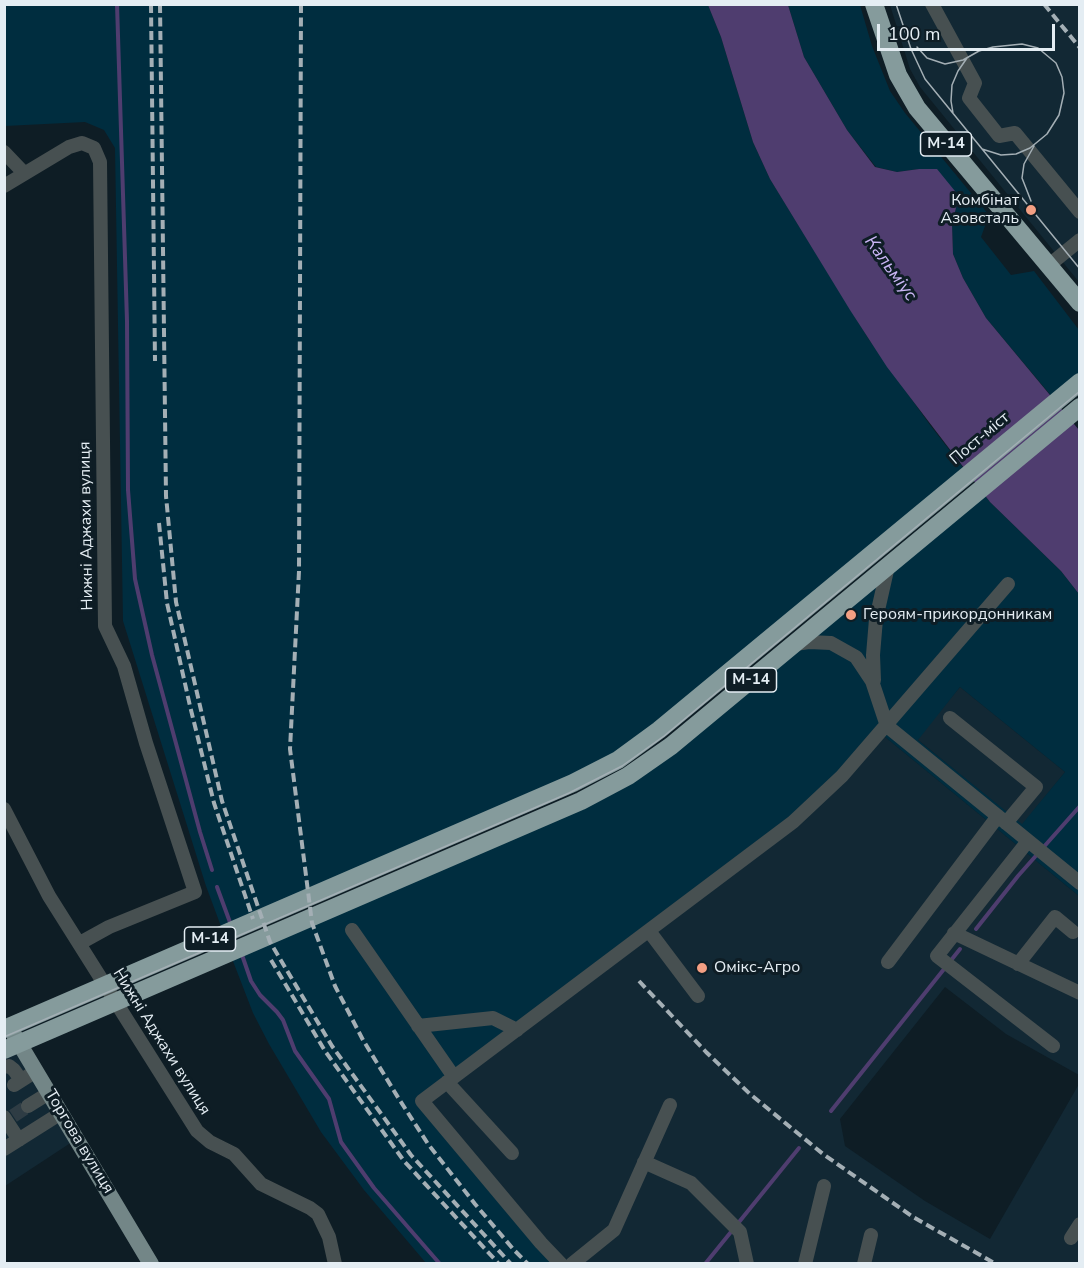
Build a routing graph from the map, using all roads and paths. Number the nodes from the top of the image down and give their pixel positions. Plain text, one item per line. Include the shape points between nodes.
1 (874, 4) edge
2 (935, 6) edge
3 (4, 152) edge
4 (24, 173) junction
5 (4, 186) edge
6 (1080, 212) edge
7 (1080, 240) edge
8 (1048, 266) junction
9 (1080, 303) edge
10 (1080, 382) edge
11 (1080, 407) edge
12 (888, 566) junction
13 (1008, 584) dead end
14 (793, 645) junction
15 (875, 691) junction
16 (950, 717) dead end
17 (887, 726) junction
18 (4, 809) edge
19 (1002, 820) junction
20 (1030, 843) junction
21 (1080, 883) edge
22 (352, 930) dead end
23 (649, 931) junction
24 (1073, 932) dead end
25 (954, 933) junction
26 (80, 944) junction
27 (888, 962) dead end
28 (1018, 964) junction
29 (1080, 993) edge
30 (698, 996) dead end
31 (6, 1026) edge
32 (418, 1026) junction
33 (517, 1030) junction
34 (12, 1046) edge
35 (1053, 1046) dead end
36 (4, 1067) edge
37 (36, 1071) junction
38 (451, 1079) junction
39 (49, 1093) junction
40 (670, 1105) dead end
41 (28, 1106) tunnel mouth
42 (61, 1113) junction
43 (8, 1118) edge
44 (19, 1140) junction
45 (4, 1149) edge
46 (512, 1154) dead end
47 (644, 1162) junction
48 (824, 1186) dead end
49 (1080, 1224) edge
50 (871, 1235) dead end
51 (1071, 1238) dead end
52 (151, 1263) edge
53 (335, 1263) edge
54 (561, 1263) edge
55 (572, 1263) edge
56 (747, 1263) edge
57 (805, 1263) edge
58 (864, 1263) edge

1 - 8 highway, М-14 via 898,75 917,108
2 - 6 street via 975,83 969,98 999,136 1015,133
3 - 4 street
4 - 5 street
4 - 26 street, Нижні Аджахи вулиця via 82,143 94,148 100,162 105,626 124,666 195,892 109,927
7 - 8 street
8 - 9 highway, М-14
10 - 31 highway, Пост-міст / М-14 via 618,760 566,786
11 - 12 highway, М-14
12 - 14 highway, М-14
12 - 15 street via 876,619
13 - 17 street
14 - 15 street via 821,642 840,647 856,657
14 - 34 highway, М-14 via 651,762 605,789
15 - 17 street
16 - 19 street via 1036,787
17 - 19 street
17 - 23 street via 793,822
18 - 26 street, Нижні Аджахи вулиця via 49,896
19 - 20 street
19 - 27 street
20 - 21 street
20 - 25 street
22 - 32 street
23 - 30 street
23 - 33 street
24 - 28 street via 1055,917
25 - 28 street
25 - 35 street via 937,956
26 - 53 street, Нижні Аджахи вулиця via 197,1131 234,1154 261,1184 310,1208 323,1221
28 - 29 street
31 - 34 main road, Торгова вулиця
32 - 33 street via 493,1018
32 - 38 street
33 - 38 street
34 - 37 main road, Торгова вулиця
36 - 37 street via 14,1070 18,1083
37 - 39 main road, Торгова вулиця
38 - 46 street
38 - 54 street via 422,1101
39 - 41 street
39 - 42 main road, Торгова вулиця
40 - 47 street
42 - 44 street
42 - 52 main road, Торгова вулиця
43 - 44 street
44 - 45 street
47 - 55 street via 614,1230
47 - 56 street via 691,1182 740,1232
48 - 57 street
49 - 51 street
50 - 58 street

